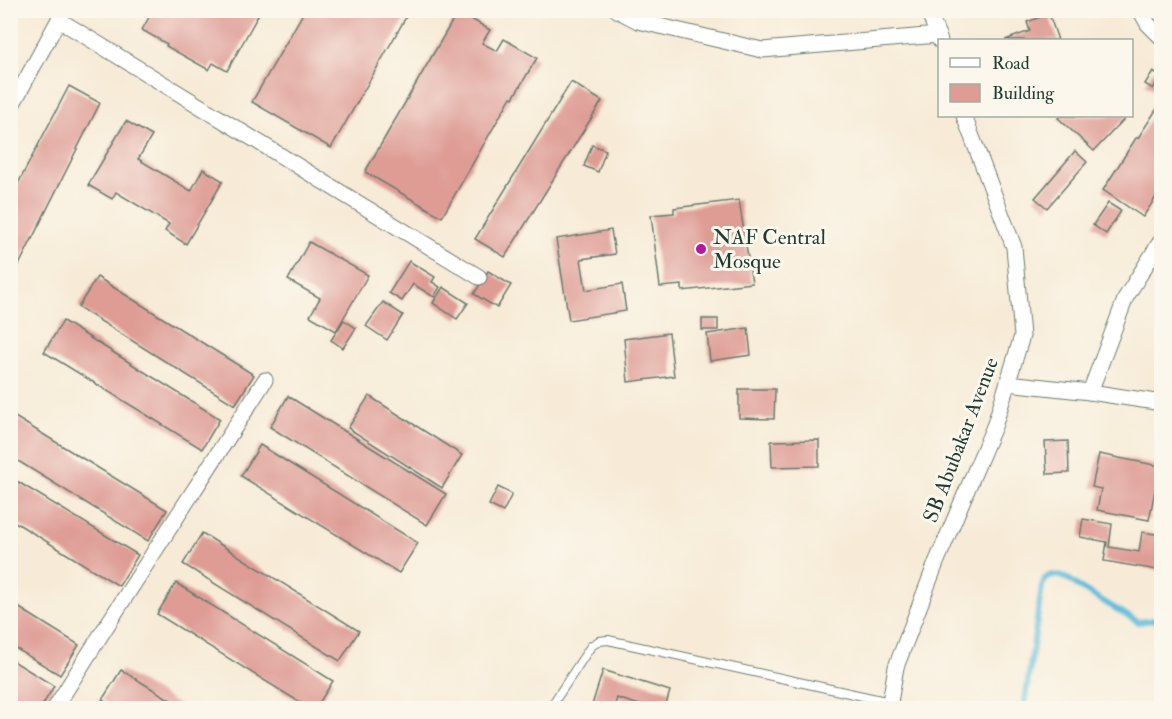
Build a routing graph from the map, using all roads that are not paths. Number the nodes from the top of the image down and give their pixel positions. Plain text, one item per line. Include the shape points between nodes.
1 (617, 10) edge
2 (927, 10) edge
3 (1140, 10) edge
4 (62, 15) edge
5 (938, 38) edge
6 (1161, 38) edge
7 (10, 109) edge
8 (964, 117) edge
9 (1161, 239) edge
10 (479, 277) dead end
11 (265, 380) dead end
12 (1008, 383) junction
13 (1090, 392) junction
14 (1161, 403) edge
15 (890, 705) edge
16 (55, 708) edge
17 (550, 708) edge

1 - 5 street via 638,21 762,50
2 - 5 street
3 - 6 street
4 - 7 street
4 - 10 street
8 - 12 street, SB Abubakar Avenue via 1014,247 1022,336
9 - 13 street via 1126,297
11 - 16 street
12 - 13 street
12 - 15 street, SB Abubakar Avenue via 896,667
13 - 14 street
15 - 17 lane via 608,640 591,646

